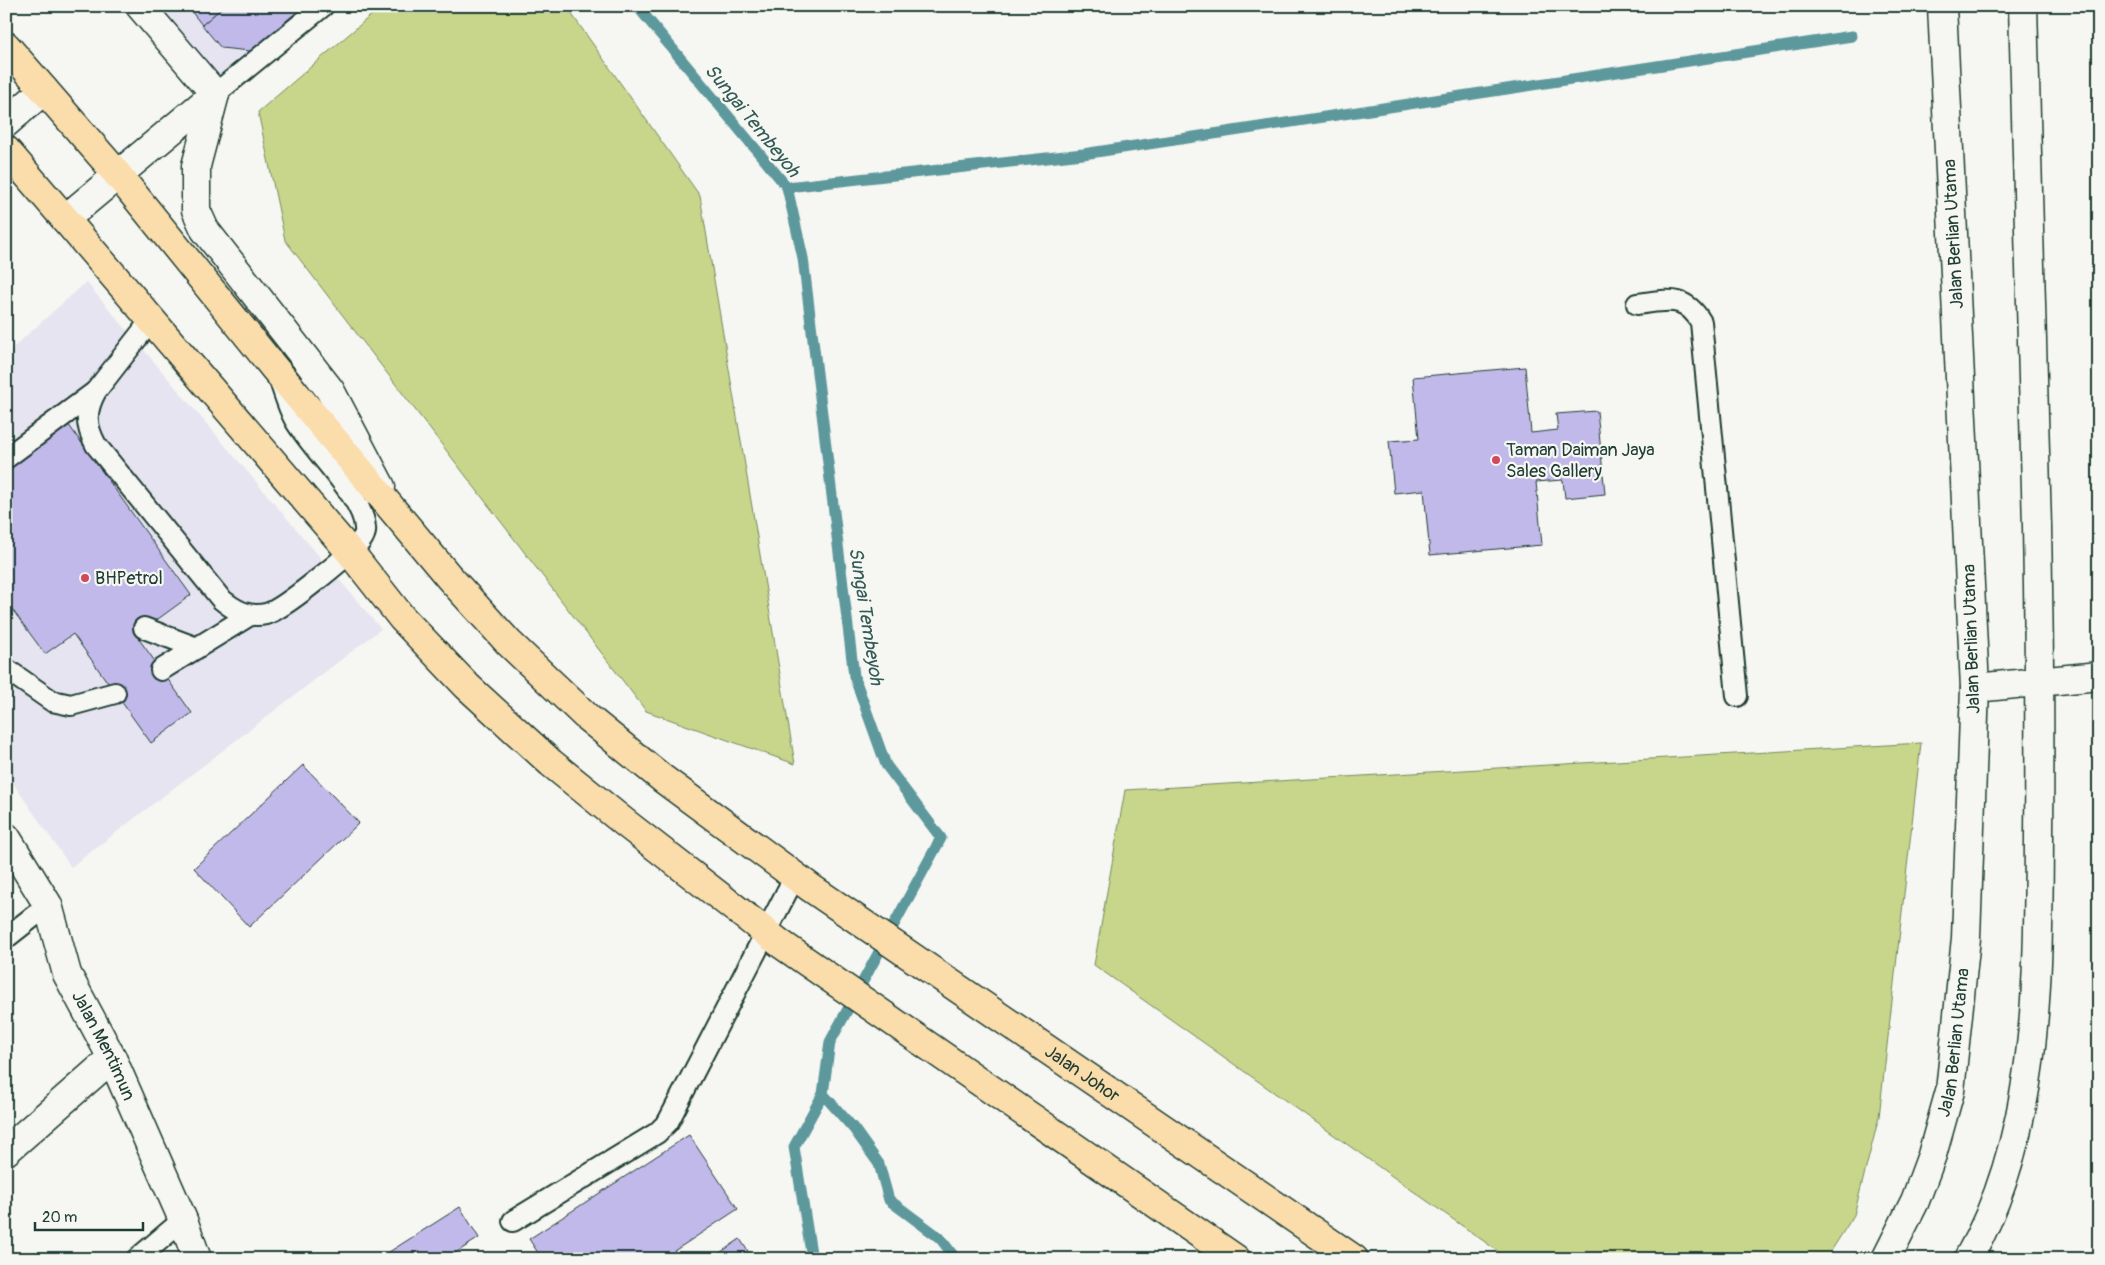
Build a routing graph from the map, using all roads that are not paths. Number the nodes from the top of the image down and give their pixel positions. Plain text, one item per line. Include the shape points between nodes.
1 (140, 6) edge
2 (323, 6) edge
3 (1942, 6) edge
4 (2023, 6) edge
5 (6, 46) edge
6 (44, 90) junction
7 (215, 94) junction
8 (6, 124) edge
9 (6, 150) edge
10 (118, 175) junction
11 (65, 219) junction
12 (1637, 304) dead end
13 (152, 319) junction
14 (275, 368) junction
15 (96, 391) junction
16 (6, 458) edge
17 (392, 508) junction
18 (350, 552) junction
19 (250, 615) junction
20 (144, 628) dead end
21 (197, 648) junction
22 (6, 669) edge
23 (161, 670) dead end
24 (2099, 676) edge
25 (2041, 682) junction
26 (1975, 688) junction
27 (115, 693) dead end
28 (1737, 696) dead end
29 (6, 837) edge
30 (803, 882) junction
31 (48, 905) junction
32 (6, 938) edge
33 (774, 939) junction
34 (112, 1058) junction
35 (6, 1151) edge
36 (183, 1220) junction
37 (513, 1221) dead end
38 (137, 1259) edge
39 (197, 1259) edge
40 (1236, 1259) edge
41 (1354, 1259) edge
42 (1886, 1259) edge
43 (1968, 1259) edge

1 - 7 street
2 - 7 lane
3 - 26 street, Jalan Berlian Utama
4 - 25 street
5 - 6 highway
6 - 8 street
6 - 10 highway, Jalan Johor
7 - 10 street
7 - 17 street via 196,166 196,210 205,230 330,390
9 - 11 highway
10 - 11 street
10 - 14 highway, Jalan Johor
11 - 13 highway
12 - 28 lane via 1676,300 1693,309 1701,322
13 - 15 lane
13 - 18 highway
14 - 17 highway, Jalan Johor
14 - 18 lane via 294,420 360,508 366,531
15 - 16 lane
15 - 19 lane via 89,403 87,418 89,432 96,445 221,599 234,610
17 - 30 highway, Jalan Johor via 509,643 588,718 663,779
18 - 19 lane via 282,606 267,614
18 - 33 highway via 402,618 468,686 544,756
19 - 21 lane
20 - 21 lane
21 - 23 lane
22 - 27 lane via 52,701 71,705
24 - 25 street
25 - 26 street
25 - 43 street via 2038,916 2032,1053 2013,1143 1982,1234
26 - 42 street, Jalan Berlian Utama via 1966,938 1950,1091 1915,1201
29 - 31 street, Jalan Mentimun
30 - 33 lane
30 - 41 highway, Jalan Johor
31 - 32 lane
31 - 34 street, Jalan Mentimun via 68,974
33 - 37 lane via 668,1122 657,1133
33 - 40 highway
34 - 35 street
34 - 36 street, Jalan Mentimun
36 - 38 lane
36 - 39 street, Jalan Mentimun

